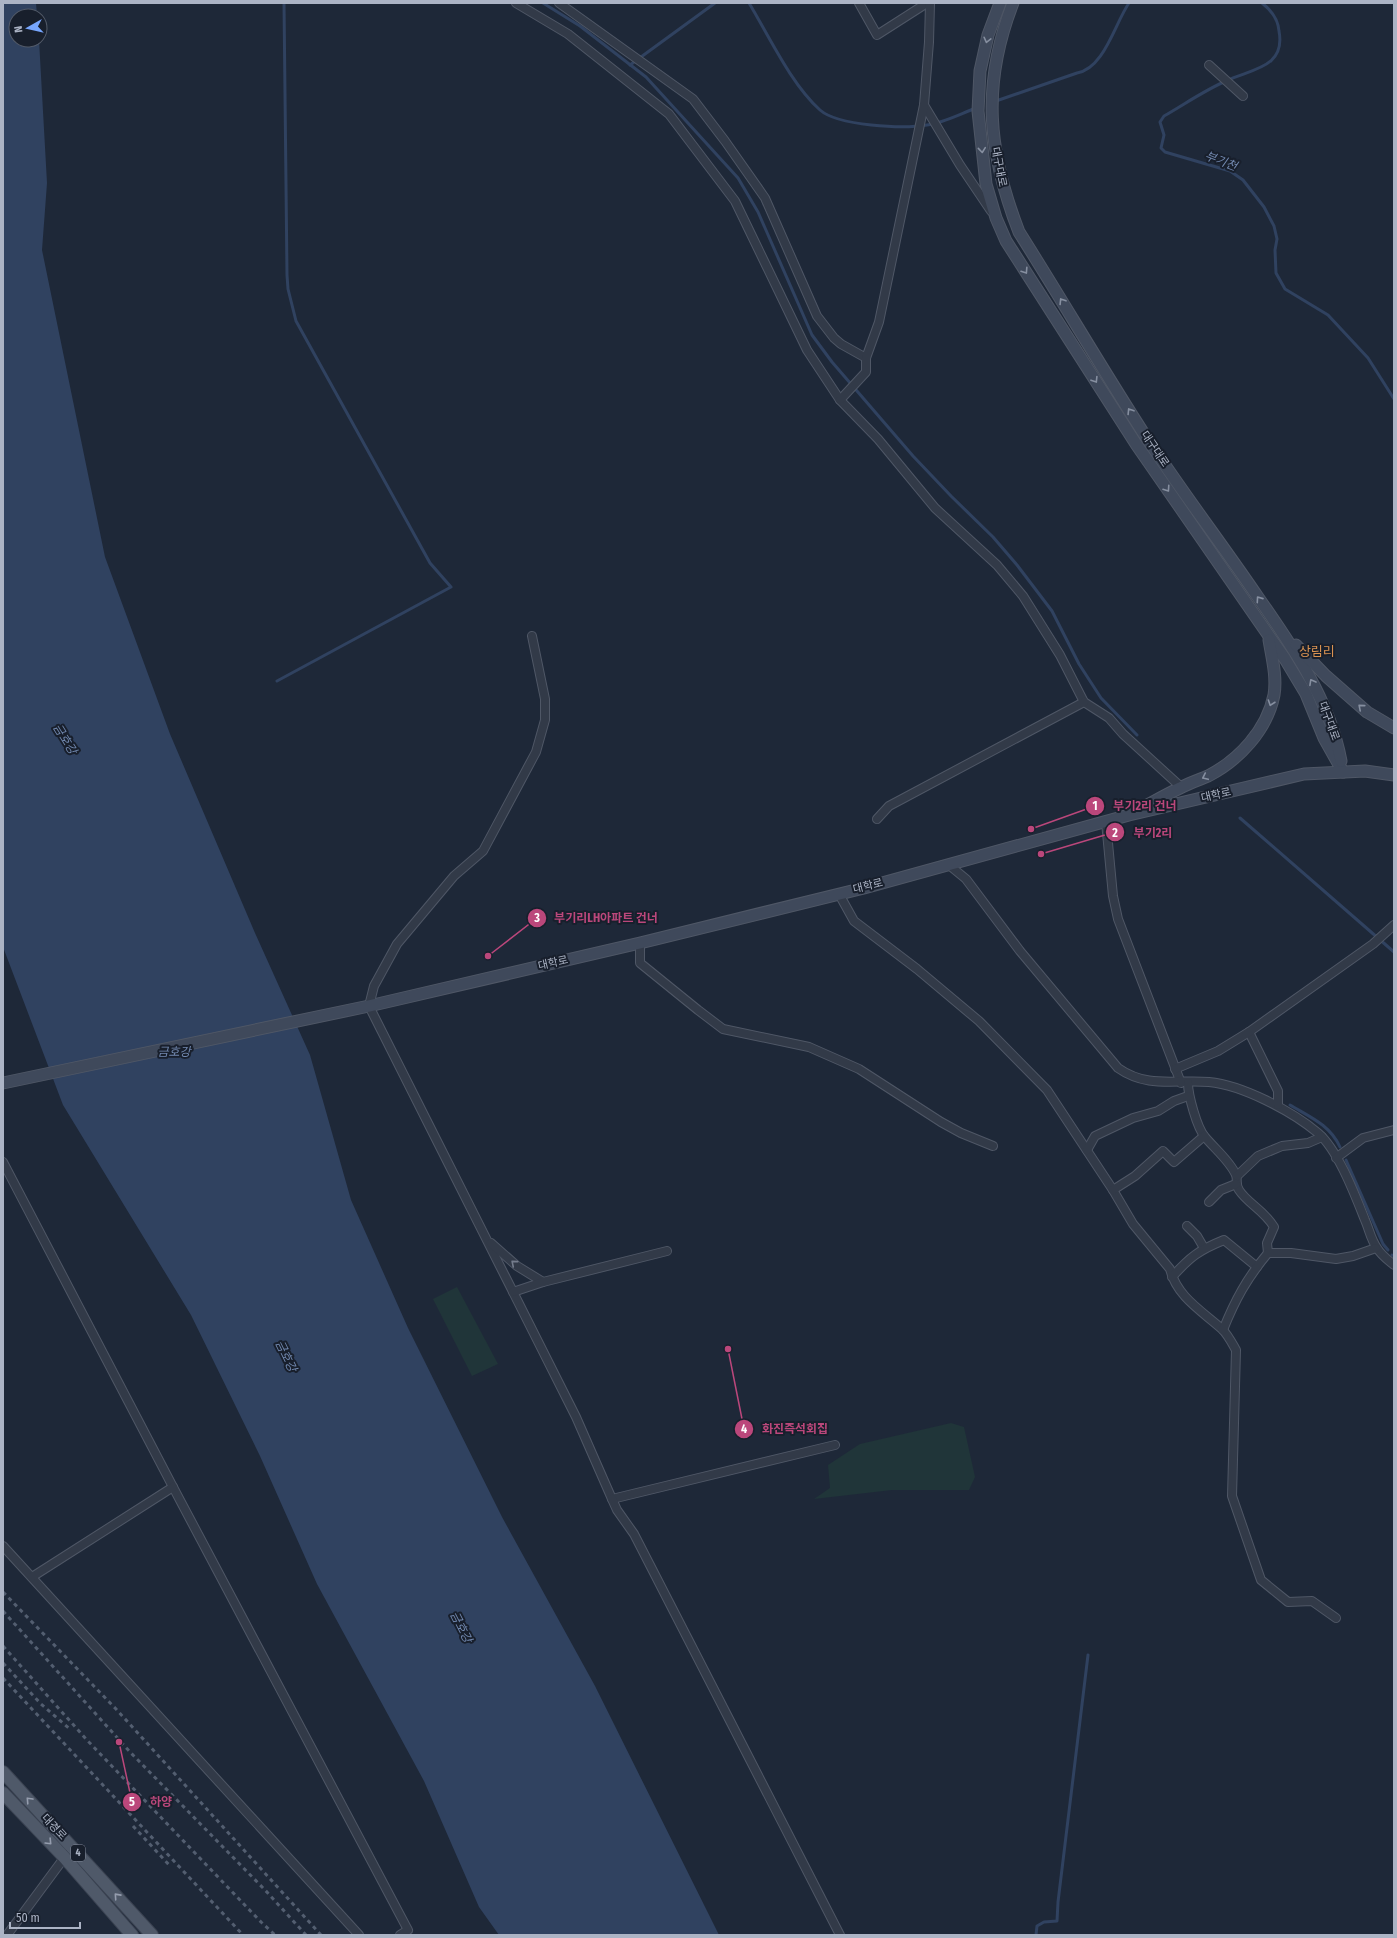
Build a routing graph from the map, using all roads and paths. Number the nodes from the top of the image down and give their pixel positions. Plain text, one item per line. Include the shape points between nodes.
1 (516, 3) edge
2 (559, 3) edge
3 (859, 3) edge
4 (928, 3) edge
5 (1000, 3) edge
6 (1013, 3) edge
7 (1209, 65) dead end
8 (1243, 96) dead end
9 (924, 105) junction
10 (996, 218) junction
11 (866, 358) junction
12 (840, 400) junction
13 (1282, 631) junction
14 (532, 636) dead end
15 (1268, 638) junction
16 (1084, 702) junction
17 (1394, 728) edge
18 (1344, 772) junction
19 (1394, 775) edge
20 (1181, 787) junction
21 (1129, 815) junction
22 (877, 819) dead end
23 (1106, 822) junction
24 (949, 865) junction
25 (839, 894) junction
26 (1394, 925) edge
27 (640, 943) junction
28 (369, 1006) junction
29 (1249, 1032) junction
30 (1175, 1069) junction
31 (3, 1083) edge
32 (1184, 1083) junction
33 (1188, 1096) junction
34 (1278, 1105) junction
35 (1394, 1130) edge
36 (1204, 1136) junction
37 (1322, 1137) junction
38 (993, 1146) dead end
39 (1087, 1150) junction
40 (1336, 1158) junction
41 (3, 1162) edge
42 (1236, 1180) junction
43 (1113, 1190) junction
44 (1208, 1202) dead end
45 (1187, 1226) dead end
46 (487, 1240) junction
47 (1204, 1248) junction
48 (1376, 1248) junction
49 (667, 1251) dead end
50 (1268, 1253) junction
51 (1394, 1265) edge
52 (1256, 1267) junction
53 (1172, 1278) junction
54 (543, 1282) junction
55 (513, 1292) junction
56 (1223, 1330) junction
57 (835, 1445) dead end
58 (173, 1487) junction
59 (612, 1499) junction
60 (3, 1546) edge
61 (32, 1577) junction
62 (1336, 1618) dead end
63 (3, 1772) edge
64 (3, 1793) edge
65 (73, 1848) junction
66 (64, 1857) junction
67 (7, 1935) edge
68 (132, 1935) edge
69 (152, 1935) edge
70 (359, 1935) edge
71 (400, 1935) edge
72 (840, 1935) edge

1 - 12 street via 568,34 669,114 735,201 807,350
2 - 11 street via 693,99 765,198 816,316 841,344
3 - 4 street via 877,35
4 - 9 street via 929,42
5 -> 10 main road, 대구대로 via 988,36 980,71 978,95 986,184
13 -> 6 main road, 대구대로 via 1146,437 1019,232 1008,205 999,170 992,107 997,52
7 - 8 street
9 - 10 street
9 - 11 street via 879,322
10 -> 15 main road, 대구대로 via 1006,241 1136,444
11 - 12 street via 866,372
12 - 16 street via 878,439 935,508 997,565 1023,596 1060,655
17 -> 13 main road via 1367,712 1326,676
18 -> 13 main road, 대구대로 via 1321,698
14 - 28 street via 545,699 545,720 536,752 483,851 454,876 397,944 374,986
15 - 18 main road, 대구대로 via 1285,659 1306,694 1324,738
15 -> 20 main road via 1275,676 1274,695 1265,721 1253,740 1227,764
16 - 20 street via 1109,718
16 - 22 street via 889,806
18 - 19 main road, 대학로 via 1365,771
18 - 21 main road, 대학로 via 1304,774
20 - 21 main road
21 - 23 main road, 대학로
23 - 24 main road, 대학로
23 - 30 street via 1112,896 1118,919
24 - 25 main road, 대학로
24 - 32 street via 966,879 1020,951 1118,1068 1128,1074 1157,1083
25 - 27 main road, 대학로
25 - 39 street via 854,921 918,969 979,1021 1034,1076 1047,1090
26 - 29 street
27 - 28 main road, 대학로
27 - 38 street via 640,962 723,1029 817,1050 860,1069 941,1122
28 - 31 main road, 대학로
28 - 46 street
29 - 30 street via 1218,1051
29 - 34 street via 1278,1091
30 - 32 street
32 - 33 street
32 - 34 street via 1208,1082 1231,1086
33 - 36 street
33 - 39 street via 1095,1136
34 - 37 street
35 - 40 street via 1362,1138
36 - 42 street via 1216,1147
36 - 43 street via 1174,1162 1163,1151 1135,1176
37 - 40 street via 1332,1148
37 - 42 street via 1308,1143 1282,1146 1258,1156
39 - 43 street
40 - 48 street via 1356,1198
41 - 58 street
42 - 44 street
42 - 50 street via 1239,1190 1263,1212 1274,1227 1267,1243
43 - 53 street via 1133,1224 1170,1269
45 - 47 street
54 -> 46 street via 517,1266
46 - 55 street
47 - 52 street via 1224,1240
47 - 53 street via 1187,1260
48 - 50 street via 1336,1259 1291,1253
48 - 51 street
49 - 54 street
50 - 52 street
52 - 56 street via 1235,1300
53 - 56 street via 1191,1304
54 - 55 street
55 - 59 street via 576,1417
56 - 62 street via 1236,1350 1232,1496 1261,1580 1288,1602 1312,1601
57 - 59 street
58 - 61 street
58 - 71 street via 408,1930
59 - 72 street via 634,1534
60 - 61 street
61 - 70 street
65 -> 63 main road, 대경로 / 4
64 -> 66 main road, 대경로 / 4
65 - 66 street
69 -> 65 main road, 대경로 / 4
66 - 67 street
66 - 68 main road, 대경로 / 4

